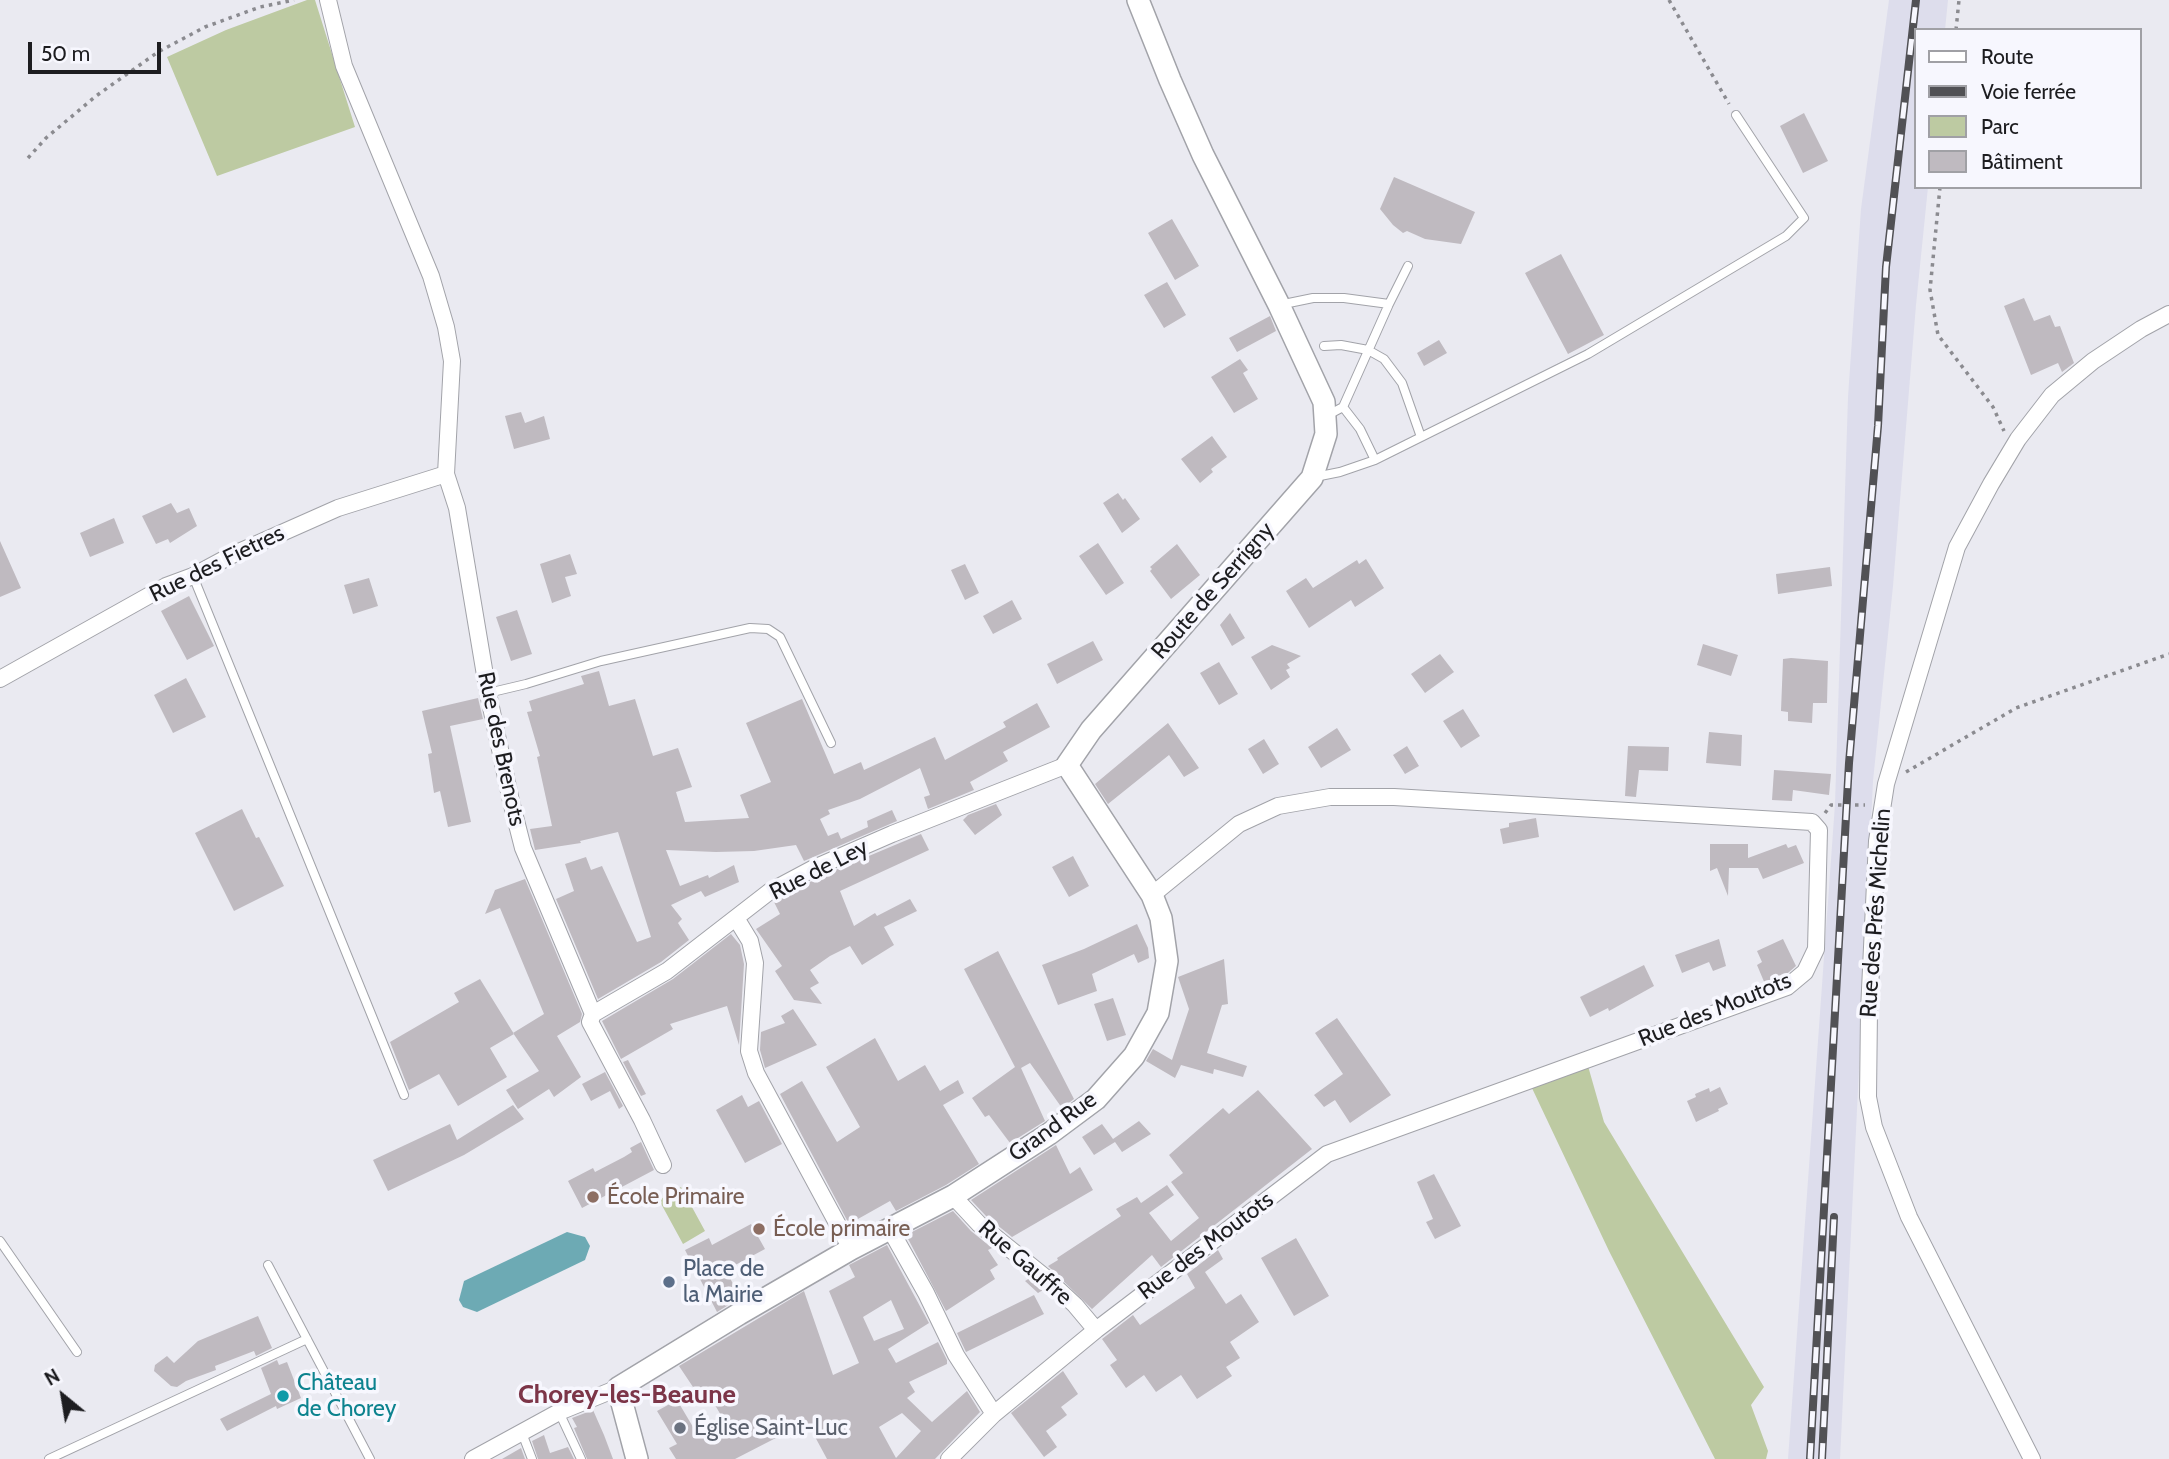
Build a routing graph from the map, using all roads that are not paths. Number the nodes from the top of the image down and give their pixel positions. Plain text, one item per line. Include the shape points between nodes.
1 (328, 0) edge
2 (1138, 0) edge
3 (1735, 115) road end
4 (1408, 266) dead end
5 (1389, 304) junction
6 (1279, 305) junction
7 (2169, 314) edge
8 (1324, 346) dead end
9 (1368, 350) junction
10 (1331, 409) junction
11 (1421, 437) junction
12 (1375, 460) junction
13 (446, 474) junction
14 (1312, 478) junction
15 (193, 576) junction
16 (0, 679) edge
17 (488, 692) junction
18 (831, 743) dead end
19 (1067, 765) junction
20 (1152, 895) junction
21 (736, 918) junction
22 (593, 1014) junction
23 (404, 1095) dead end
24 (663, 1165) dead end
25 (953, 1196) junction
26 (890, 1229) junction
27 (0, 1241) edge
28 (851, 1249) junction
29 (268, 1265) dead end
30 (1096, 1330) junction
31 (307, 1339) junction
32 (77, 1352) dead end
33 (618, 1388) junction
34 (559, 1412) junction
35 (994, 1414) junction
36 (521, 1432) junction
37 (49, 1459) edge
38 (370, 1459) edge
39 (473, 1459) edge
40 (532, 1459) edge
41 (581, 1459) edge
42 (637, 1459) edge
43 (949, 1459) edge
44 (2032, 1459) edge

1 - 13 street via 344,66 431,276 446,327 452,361
2 - 6 street via 1203,155
3 - 11 lane via 1804,218 1786,236 1588,354
4 - 5 lane
5 - 6 lane via 1324,298
5 - 9 lane
6 - 10 street
7 - 44 street, Rue des Prés Michelin via 2093,361 2052,395 2012,448 1958,547 1885,784 1877,841 1868,1097 1874,1127 1909,1217
8 - 9 lane
9 - 10 lane
9 - 11 lane via 1384,359 1402,383
10 - 12 lane via 1360,429
10 - 14 street, Route de Serrigny
11 - 12 lane
12 - 14 lane
13 - 15 street, Rue des Fietres via 338,508
13 - 17 street, Rue des Brenots via 457,508
14 - 19 street, Route de Serrigny via 1091,730
15 - 16 street, Rue des Fietres via 166,586
15 - 23 lane
17 - 18 lane via 601,661 750,628 768,629 780,637
17 - 22 street, Rue des Brenots via 523,848
19 - 20 street, Grand Rue
19 - 21 street, Rue de Ley via 814,868 769,892
20 - 25 street, Grand Rue via 1161,918 1167,961 1158,1013 1134,1056 1096,1100
20 - 30 street, Rue des Moutots via 1239,824 1278,806 1330,797 1812,822 1819,831 1816,949 1805,972 1787,987 1326,1154
21 - 22 street, Rue de Ley via 667,971
21 - 28 street via 750,941 755,963 749,1051 756,1073
22 - 24 street via 590,1022
25 - 26 street, Grand Rue
25 - 30 street, Rue Gauffre via 979,1224 1046,1278
26 - 28 street, Grand Rue
26 - 35 street via 956,1355
27 - 32 lane
28 - 33 street, Grand Rue
29 - 31 lane
30 - 35 street, Rue des Moutots
31 - 37 lane
31 - 38 lane
33 - 34 street
33 - 42 street
34 - 36 street
34 - 41 lane
35 - 43 street, Rue des Moutots
36 - 39 street
36 - 40 lane

